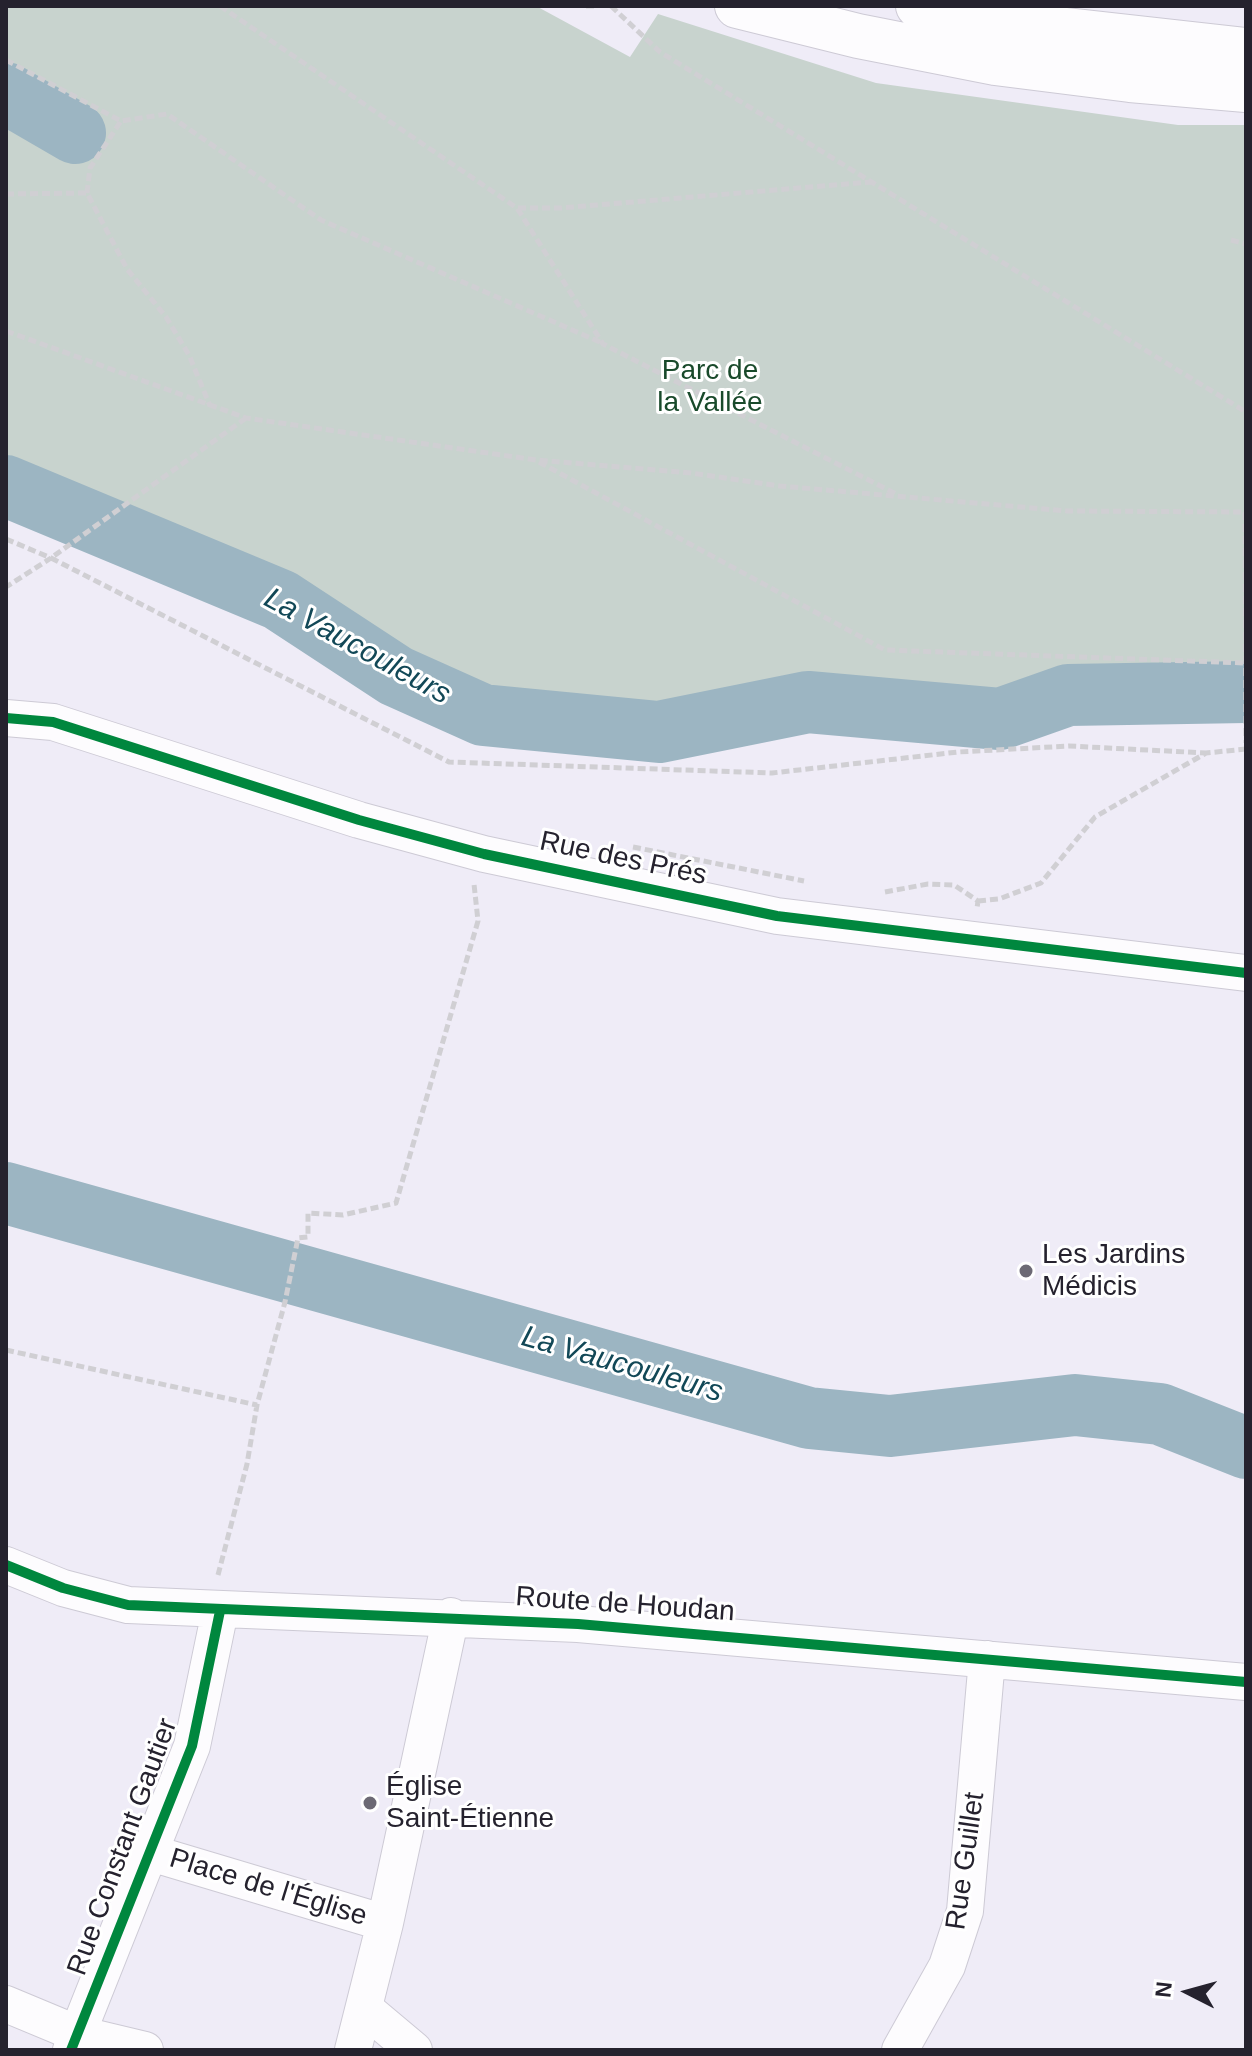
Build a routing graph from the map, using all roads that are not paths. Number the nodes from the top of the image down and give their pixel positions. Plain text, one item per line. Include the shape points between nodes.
1 (737, 6) edge
2 (918, 6) edge
3 (1246, 50) edge
4 (1246, 90) edge
5 (6, 718) edge
6 (1246, 973) edge
7 (6, 1565) edge
8 (215, 1611) junction
9 (451, 1616) junction
10 (987, 1659) junction
11 (1246, 1682) edge
12 (151, 1853) junction
13 (385, 1923) junction
14 (6, 2004) edge
15 (364, 2008) junction
16 (75, 2042) edge
17 (145, 2050) edge
18 (353, 2050) edge
19 (414, 2050) edge
20 (900, 2050) edge

1 - 4 main road via 995,63
2 - 3 main road via 1031,26
5 - 6 street, Rue des Prés via 53,722 359,820 484,854 777,916
7 - 8 street, Route de Houdan via 63,1588 128,1605
8 - 9 street, Route de Houdan
8 - 12 street, Rue Constant Gautier via 192,1746
9 - 10 street, Route de Houdan
9 - 13 street
10 - 11 street, Route de Houdan
10 - 20 street, Rue Guillet via 965,1911 947,1966
12 - 13 street, Place de l'Église
12 - 16 street, Rue Constant Gautier
13 - 15 street
14 - 16 street
15 - 18 street
15 - 19 street
16 - 17 street

